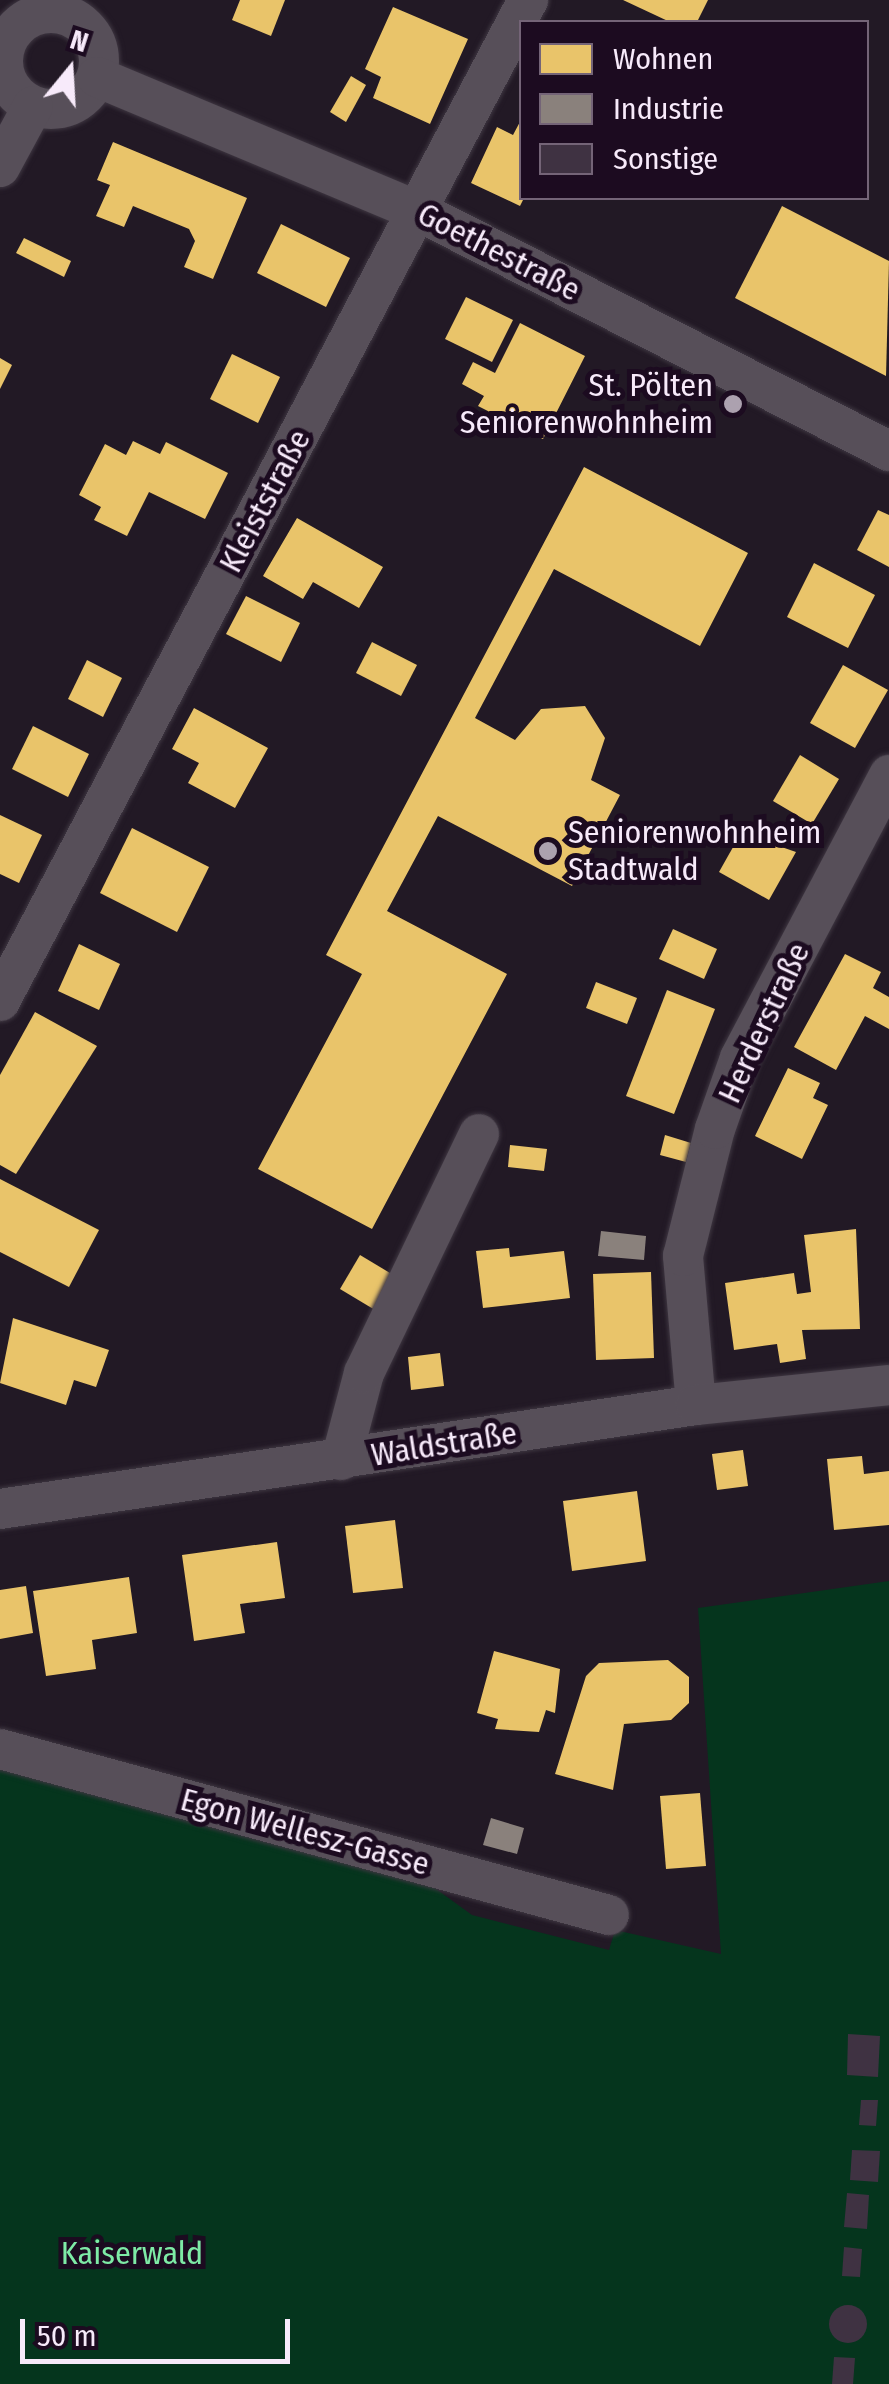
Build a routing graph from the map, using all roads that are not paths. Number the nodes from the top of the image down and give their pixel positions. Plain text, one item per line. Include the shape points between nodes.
1 (528, 0) edge
2 (87, 12) edge
3 (4, 36) edge
4 (97, 77) junction
5 (33, 106) junction
6 (0, 167) edge
7 (418, 211) junction
8 (889, 451) edge
9 (889, 775) edge
10 (0, 1002) edge
11 (479, 1134) dead end
12 (889, 1385) edge
13 (696, 1404) junction
14 (341, 1460) junction
15 (0, 1509) edge
16 (0, 1750) edge
17 (609, 1915) dead end

1 - 7 street, Kleiststraße
2 - 3 street via 46,12
2 - 4 street via 98,47
3 - 5 street via 6,78
4 - 5 street via 71,105
4 - 7 street, Goethestraße
5 - 6 street
7 - 8 street, Goethestraße
7 - 10 street, Kleiststraße
9 - 13 street, Herderstraße via 740,1058 715,1129 683,1256
11 - 14 street via 364,1373
12 - 13 street, Waldstraße
13 - 14 street, Waldstraße
14 - 15 street, Waldstraße
16 - 17 street, Egon Wellesz-Gasse

